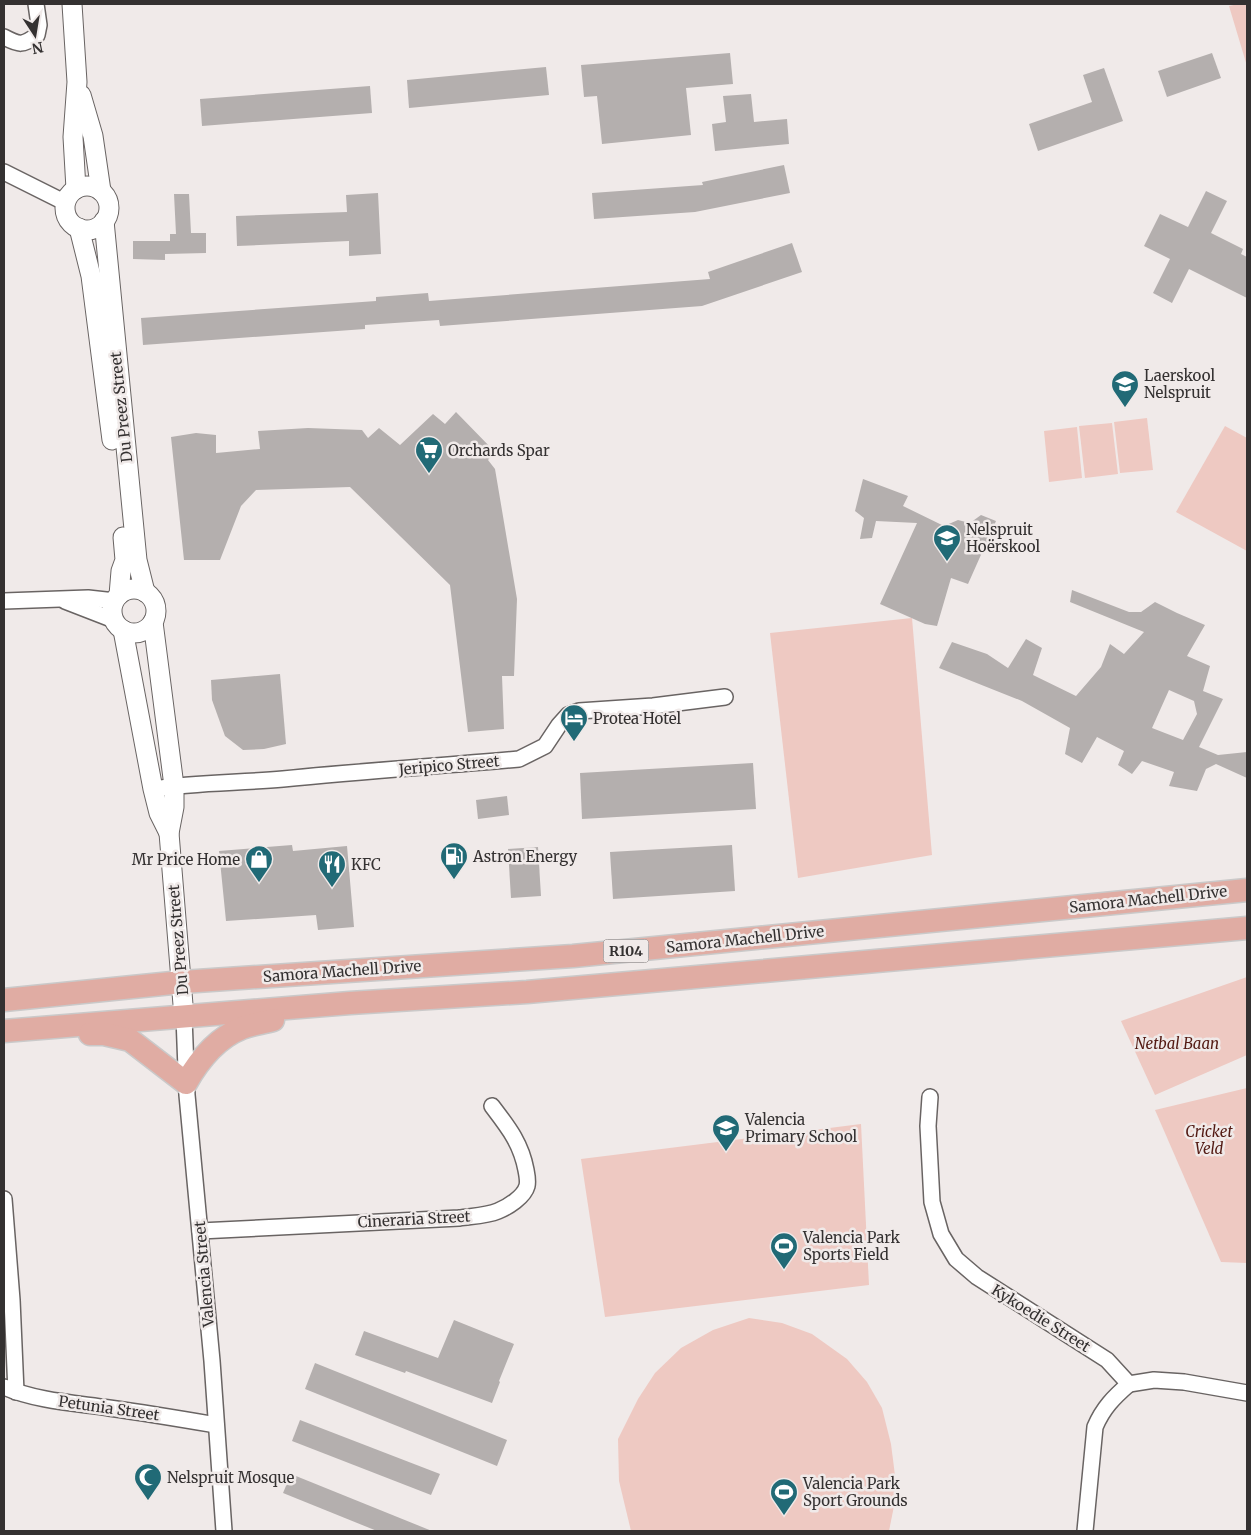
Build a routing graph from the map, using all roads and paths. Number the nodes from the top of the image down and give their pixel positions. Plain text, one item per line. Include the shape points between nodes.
1 (36, 4) edge
2 (72, 4) edge
3 (4, 37) edge
4 (77, 82) junction
5 (4, 172) edge
6 (101, 191) junction
7 (71, 196) junction
8 (104, 222) junction
9 (79, 228) junction
10 (145, 592) junction
11 (57, 598) junction
12 (117, 598) junction
13 (4, 601) edge
14 (153, 622) junction
15 (119, 625) junction
16 (725, 697) dead end
17 (174, 786) junction
18 (153, 789) junction
19 (169, 833) junction
20 (1247, 890) edge
21 (1247, 928) edge
22 (182, 982) junction
23 (4, 1000) edge
24 (350, 1003) junction
25 (184, 1017) junction
26 (4, 1031) edge
27 (4, 1035) edge
28 (186, 1082) junction
29 (930, 1097) dead end
30 (492, 1106) dead end
31 (4, 1199) edge
32 (200, 1231) junction
33 (1129, 1384) junction
34 (10, 1390) edge
35 (1247, 1393) edge
36 (216, 1425) junction
37 (224, 1531) edge
38 (1085, 1531) edge

1 - 3 street via 37,35 22,44
2 - 4 street
4 - 6 street via 93,136
4 - 7 street
5 - 7 street
6 - 7 street via 89,186
6 - 8 street via 109,202
7 - 9 street via 66,213
8 - 9 street via 93,229
8 - 10 street, Du Preez Street via 136,560
9 - 12 street, Du Preez Street via 91,276 125,560
10 - 12 street via 132,590
10 - 14 street via 156,607
11 - 12 street
11 - 13 street
11 - 15 street
12 - 15 street via 112,607
14 - 15 street via 149,628 136,633
14 - 17 street, Du Preez Street
15 - 18 street, Du Preez Street
16 - 17 street, Jeripico Street via 579,711 568,715 558,725 545,746 519,760
17 - 18 street, Jeripico Street
17 - 19 street, Du Preez Street
18 - 19 street, Du Preez Street via 159,813
19 - 22 street, Du Preez Street
20 - 22 main road, Samora Machell Drive / R104 via 572,956
21 - 24 main road, R104 via 527,992
22 - 23 main road, Samora Machell Drive / R104
22 - 25 street, Du Preez Street
24 - 25 main road, R104
24 - 28 main road via 244,1027 210,1050
25 - 26 main road, R104
25 - 28 street, Valencia Street
27 - 28 main road via 104,1034 130,1040
28 - 32 street, Valencia Street
29 - 33 street, Kykoedie Street via 928,1126 932,1202 941,1234 956,1259 977,1277 1107,1360
30 - 32 street, Cineraria Street via 512,1131 523,1154 527,1174 527,1187 518,1199 499,1211 459,1218
31 - 34 street via 12,1300
32 - 36 street, Valencia Street
33 - 35 street via 1162,1380
33 - 38 street via 1101,1412 1095,1427
34 - 36 street, Petunia Street via 46,1399
36 - 37 street, Valencia Street

